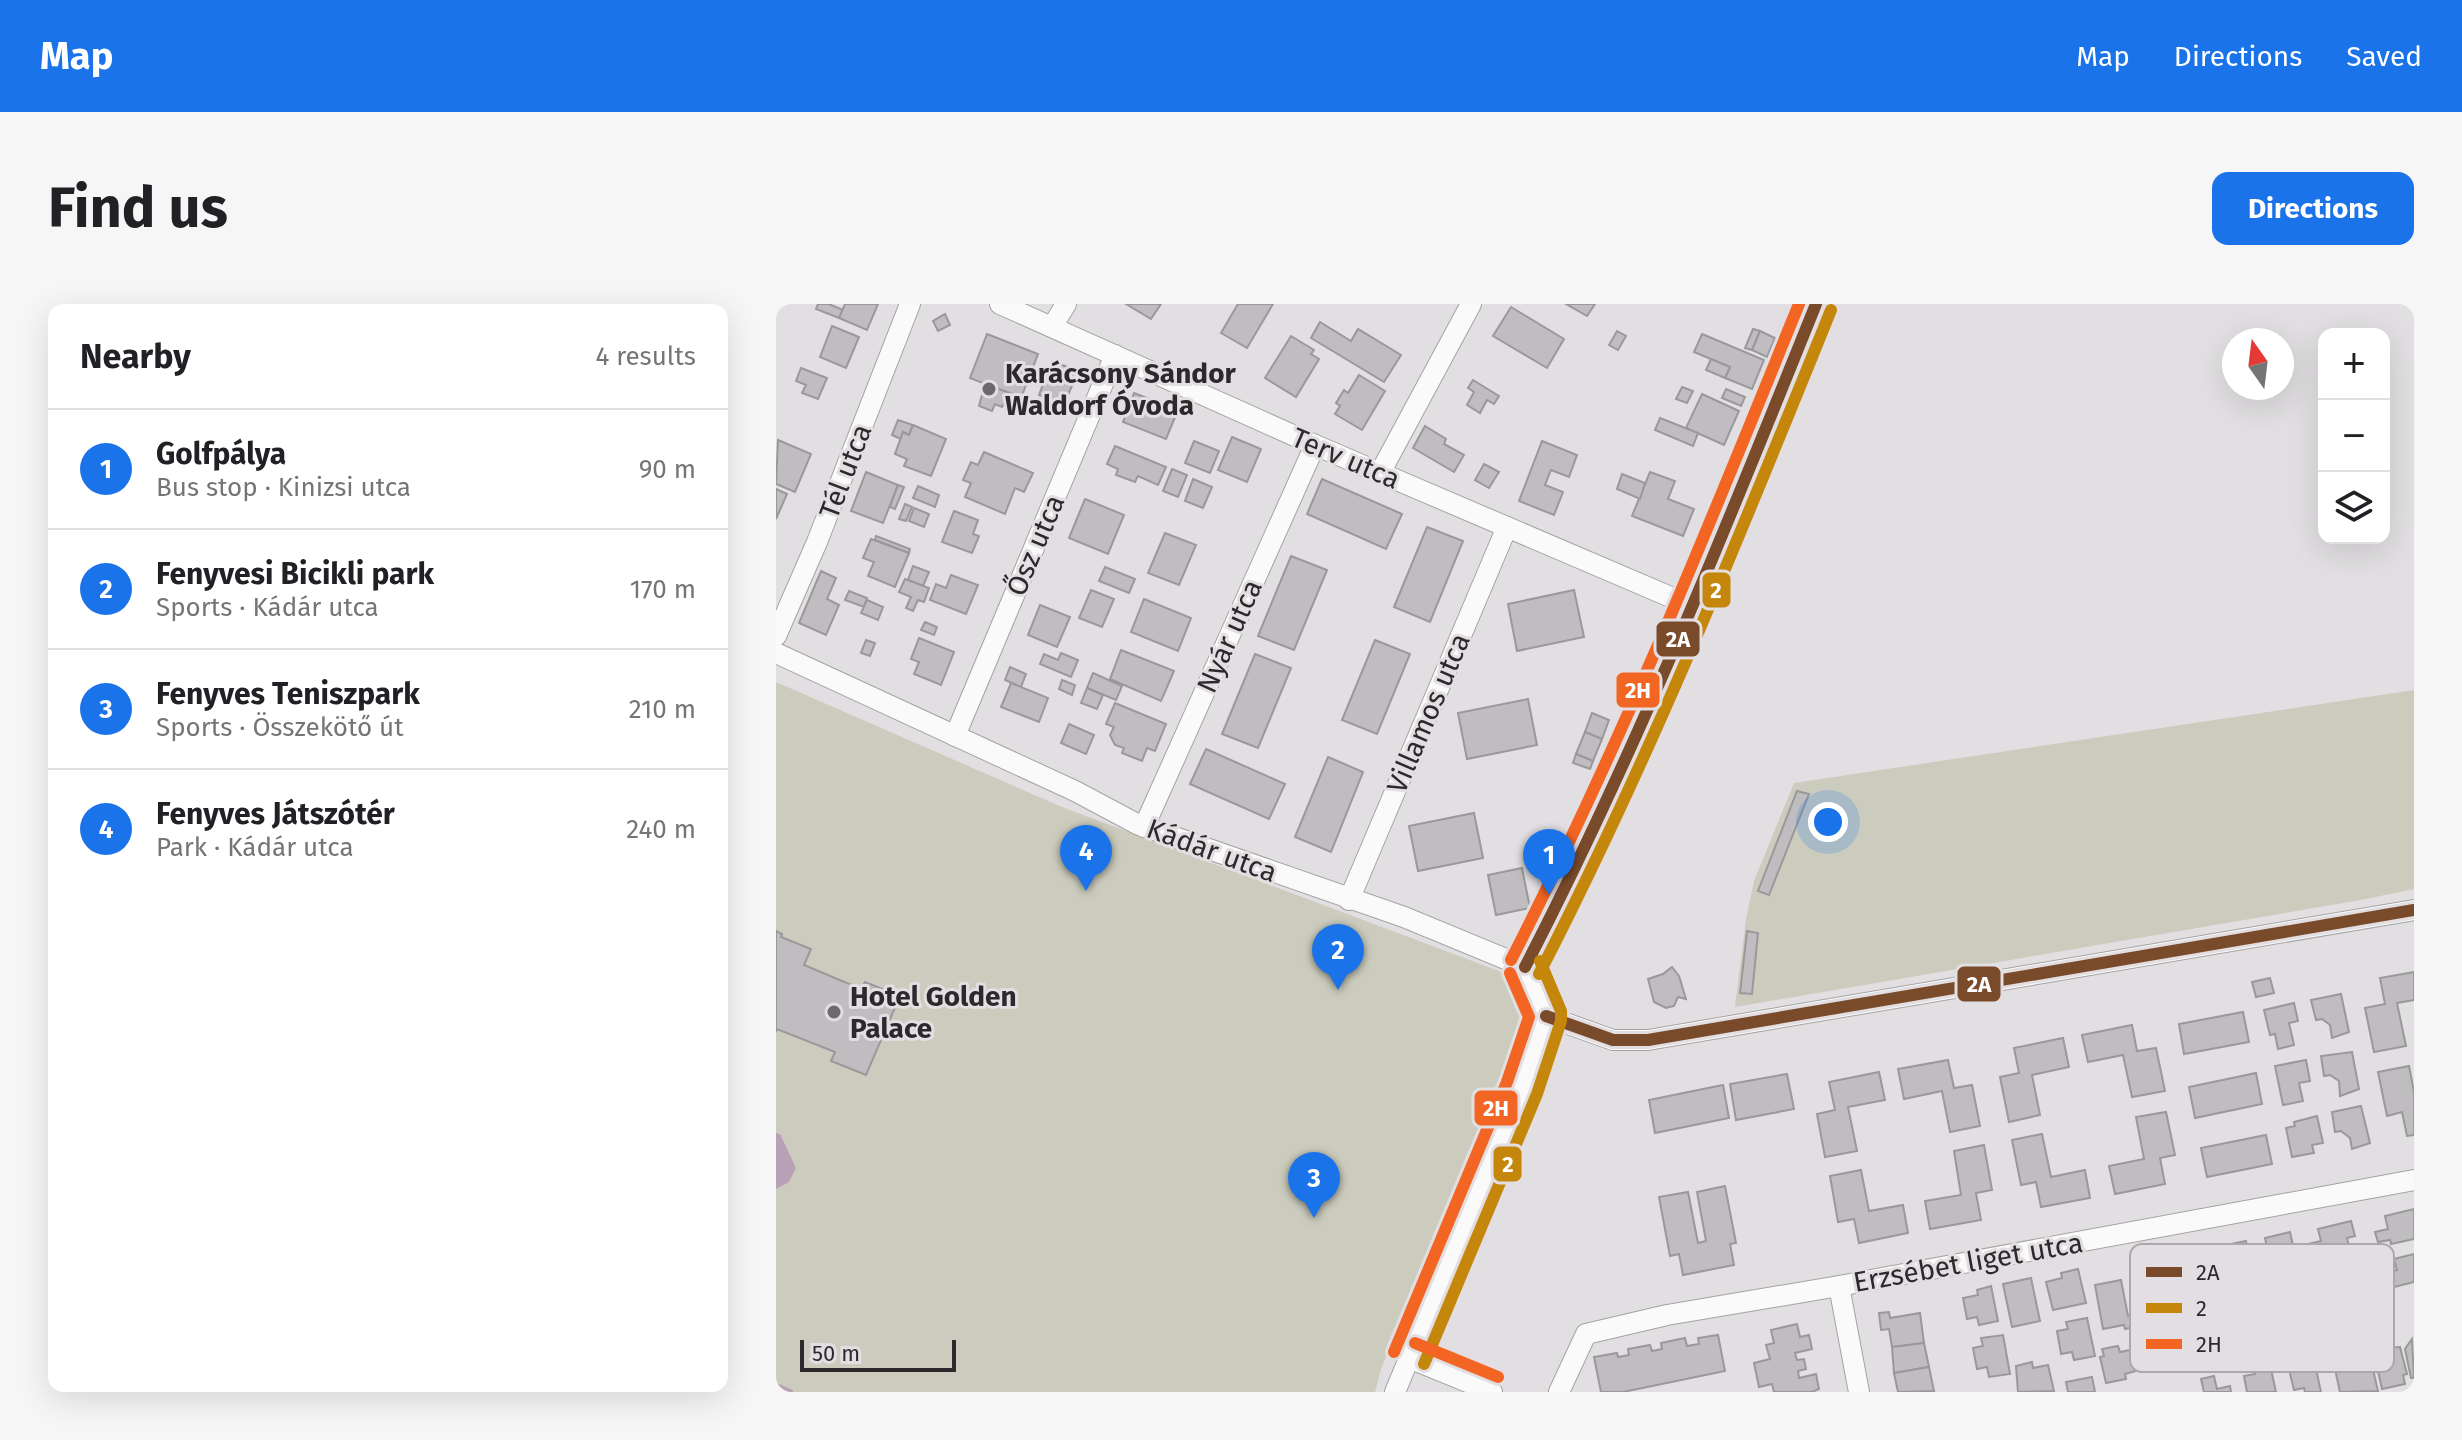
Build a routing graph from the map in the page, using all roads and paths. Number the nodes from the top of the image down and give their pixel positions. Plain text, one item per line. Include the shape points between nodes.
1 (910, 304) edge
2 (1000, 304) edge
3 (1066, 304) edge
4 (1471, 304) edge
5 (1816, 304) edge
6 (1052, 327) junction
7 (1115, 355) junction
8 (1315, 445) junction
9 (1380, 473) junction
10 (1507, 527) junction
11 (1694, 607) junction
12 (776, 636) edge
13 (776, 653) edge
14 (955, 736) junction
15 (1144, 827) junction
16 (1349, 900) junction
17 (2414, 910) edge
18 (1525, 967) junction
19 (1546, 1016) junction
20 (2414, 1180) edge
21 (1839, 1286) junction
22 (1409, 1358) junction
23 (1395, 1392) edge
24 (1492, 1392) edge
25 (1559, 1392) edge
26 (1859, 1392) edge

1 - 12 street, Tél utca
2 - 6 street, Terv utca
3 - 6 street
4 - 9 street
5 - 11 street
6 - 7 street, Terv utca
7 - 8 street, Terv utca
7 - 14 street, Ősz utca
8 - 9 street, Terv utca
8 - 15 street, Nyár utca
9 - 10 street, Terv utca
10 - 11 street, Terv utca
10 - 16 street, Villamos utca
11 - 18 street
13 - 14 street, Kádár utca
14 - 15 street, Kádár utca
15 - 16 street, Kádár utca
16 - 18 street, Kádár utca
17 - 19 street via 1648,1040 1613,1040
18 - 19 street
19 - 22 street via 1522,1088
20 - 21 street, Erzsébet liget utca
21 - 25 street, Erzsébet liget utca via 1586,1334
21 - 26 street
22 - 23 street
22 - 24 street

